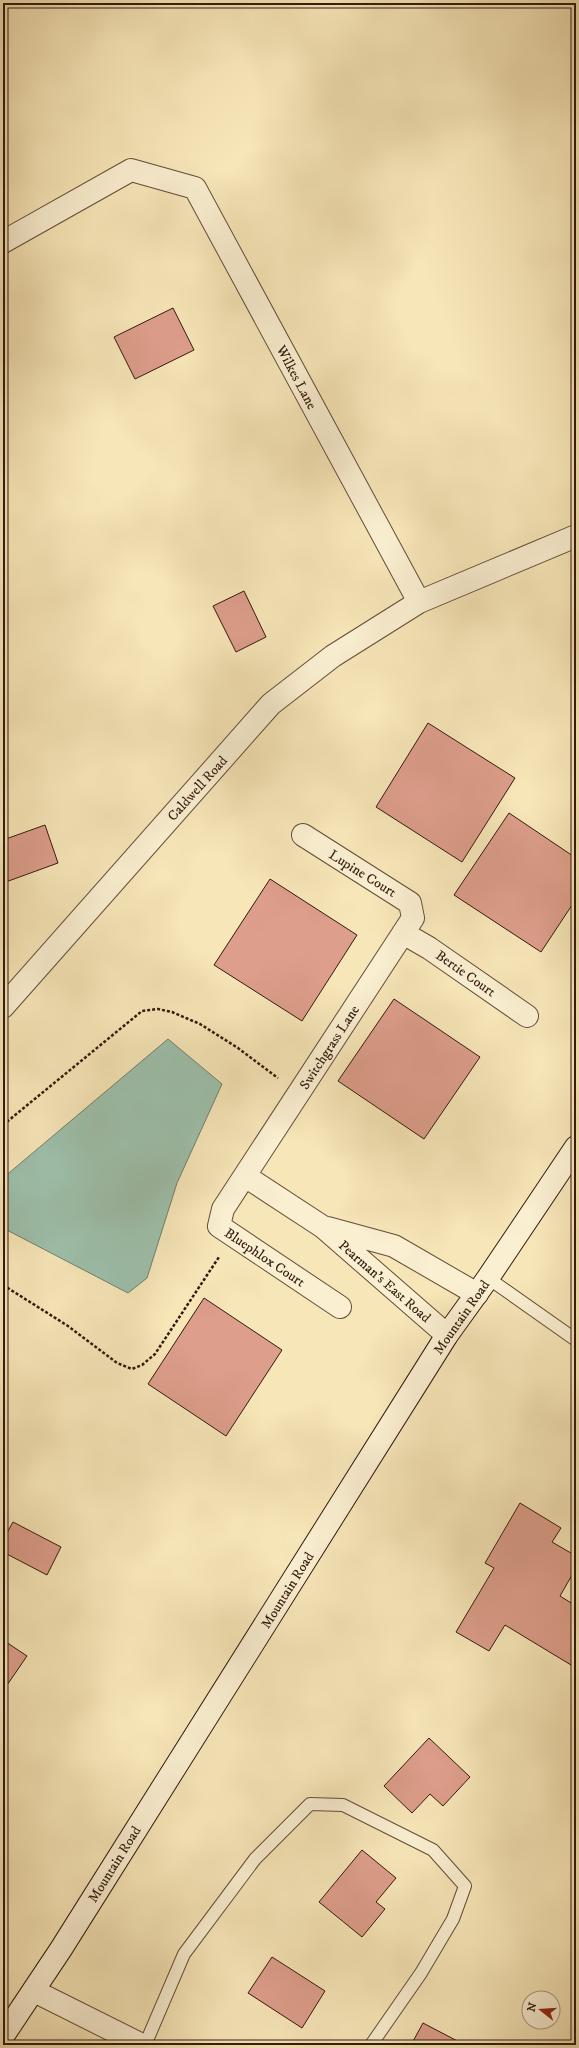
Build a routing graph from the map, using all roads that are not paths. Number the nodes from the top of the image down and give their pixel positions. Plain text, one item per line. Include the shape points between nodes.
1 (3, 242) edge
2 (576, 536) edge
3 (419, 602) junction
4 (303, 835) dead end
5 (408, 926) junction
6 (3, 1007) edge
7 (527, 1016) dead end
8 (576, 1147) edge
9 (245, 1176) junction
10 (324, 1227) junction
11 (482, 1286) junction
12 (340, 1307) dead end
13 (447, 1335) junction
14 (576, 1340) edge
15 (34, 1991) junction
16 (3, 2036) edge
17 (144, 2045) edge
18 (371, 2045) edge

1 - 3 street, Wilkes Lane via 131,170 195,188
2 - 3 street
3 - 6 street, Caldwell Road via 333,656 271,704
4 - 5 street, Lupine Court via 410,903
5 - 7 street, Bertie Court via 429,948
5 - 9 street, Switchgrass Lane
8 - 11 street, Mountain Road
9 - 10 street, Pearman's East Road
9 - 12 street, Bluephlox Court via 223,1209 219,1226
10 - 11 street, Pearman's East Road via 394,1246
10 - 13 street, Pearman's East Road
11 - 13 street, Mountain Road
11 - 14 lane
13 - 15 street, Mountain Road
15 - 16 street, Mountain Road
15 - 17 street
17 - 18 lane via 184,1954 256,1859 310,1804 343,1805 433,1850 466,1886 453,1918 421,1973

